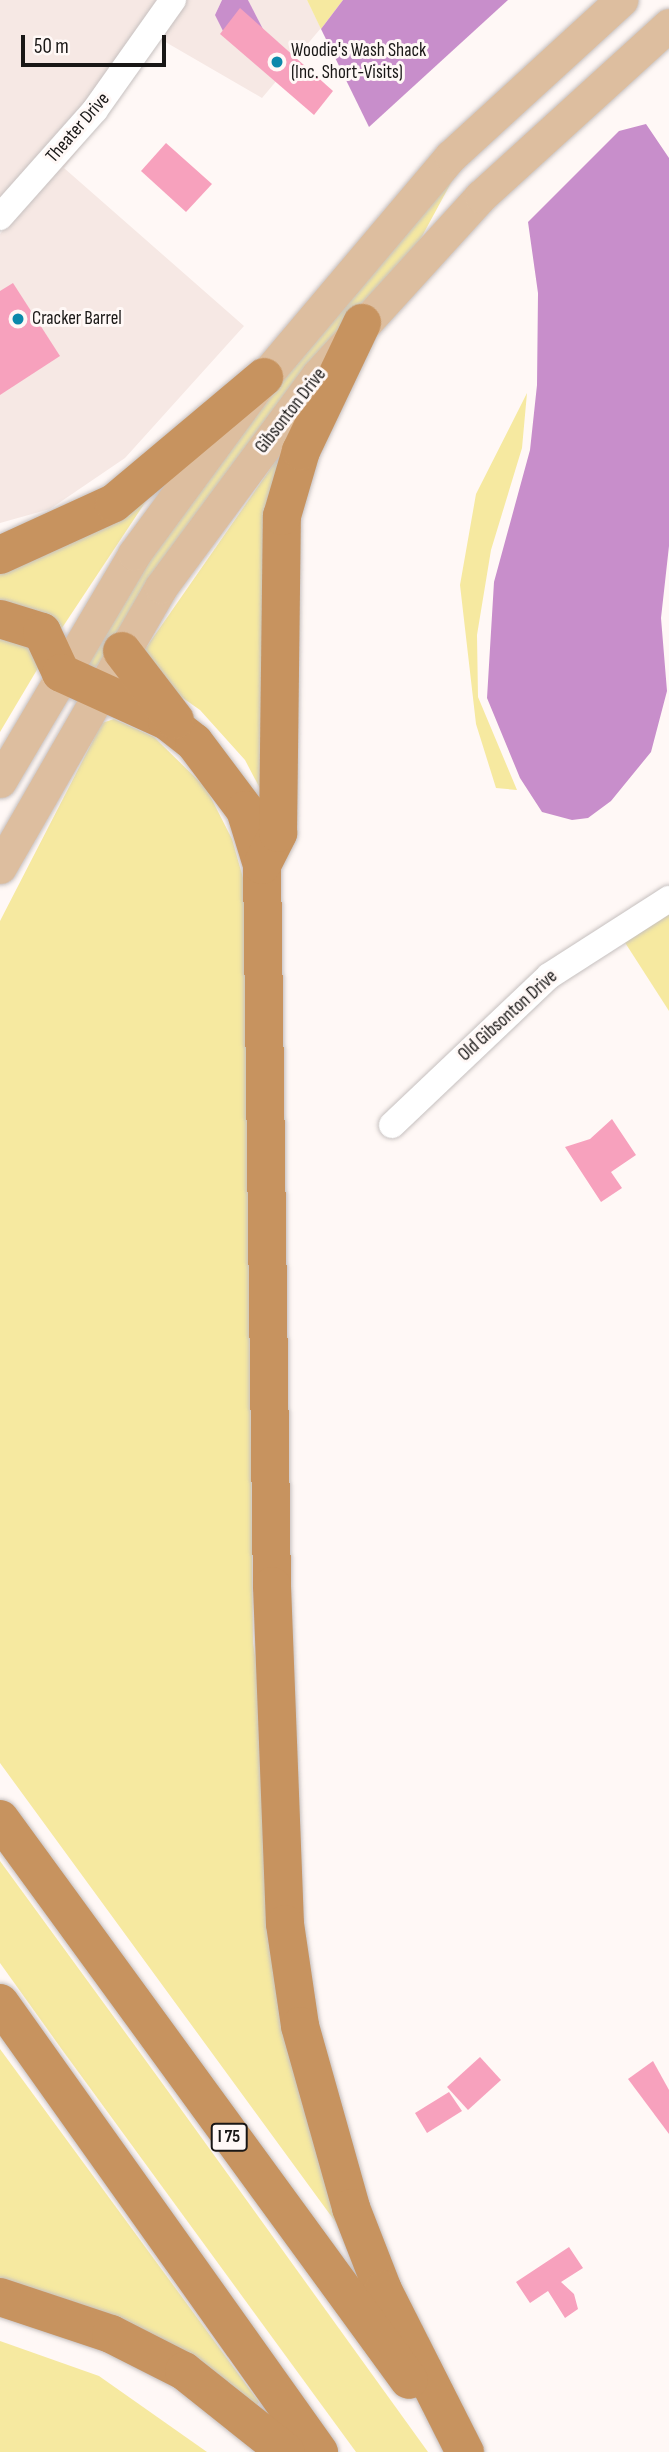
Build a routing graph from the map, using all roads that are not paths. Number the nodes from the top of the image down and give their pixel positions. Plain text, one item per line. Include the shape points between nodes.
1 (173, 0) edge
2 (621, 0) edge
3 (669, 24) edge
4 (0, 217) edge
5 (362, 323) junction
6 (264, 377) junction
7 (0, 555) edge
8 (0, 619) edge
9 (122, 651) junction
10 (61, 673) junction
11 (95, 694) junction
12 (180, 728) junction
13 (0, 781) edge
14 (262, 865) junction
15 (0, 867) edge
16 (669, 899) edge
17 (392, 1125) dead end
18 (0, 1819) edge
19 (0, 2003) edge
20 (0, 2297) edge
21 (286, 2452) edge
22 (319, 2452) edge
23 (463, 2452) edge

1 - 4 street, Theater Drive via 95,110
2 - 6 main road via 450,156
3 - 5 main road, Gibsonton Drive via 553,125
5 - 9 main road, Gibsonton Drive via 227,494
5 - 14 highway via 301,451 282,516 278,833
6 - 7 highway via 114,503
6 - 10 main road via 134,554
8 - 10 highway via 42,632
9 - 11 main road, Gibsonton Drive
9 - 12 highway
10 - 11 highway
10 - 13 main road
11 - 12 highway
11 - 15 main road, Gibsonton Drive
12 - 14 highway via 238,799
14 - 23 highway via 272,1586 285,1924 300,2026 351,2208 383,2290
16 - 17 street, Old Gibsonton Drive via 549,976
18 - 23 highway, I 75
19 - 22 highway
20 - 21 highway via 111,2333 184,2371

